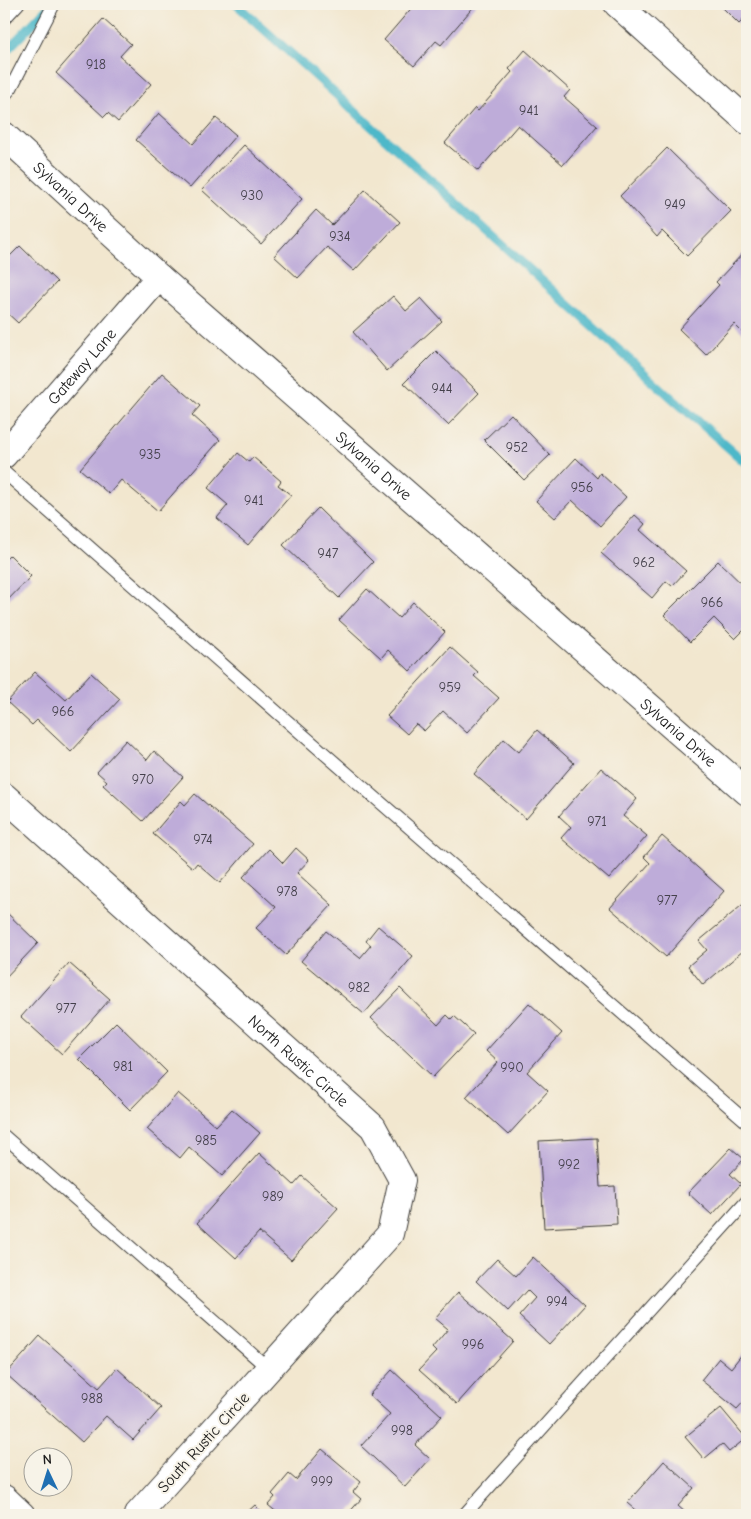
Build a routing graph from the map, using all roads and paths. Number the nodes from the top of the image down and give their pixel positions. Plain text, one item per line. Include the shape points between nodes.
1 (18, 4) edge
2 (54, 4) edge
3 (617, 4) edge
4 (4, 19) edge
5 (4, 96) edge
6 (747, 121) edge
7 (4, 134) edge
8 (159, 277) junction
9 (4, 455) edge
10 (4, 472) edge
11 (747, 792) edge
12 (4, 796) edge
13 (747, 1122) edge
14 (4, 1136) edge
15 (747, 1201) edge
16 (269, 1370) junction
17 (4, 1498) edge
18 (22, 1515) edge
19 (137, 1515) edge
20 (464, 1515) edge

1 - 4 lane
2 - 5 lane
3 - 6 street
7 - 8 street, Sylvania Drive
8 - 9 street, Gateway Lane
8 - 11 street, Sylvania Drive
10 - 13 lane
12 - 16 street, North Rustic Circle via 373,1127 402,1180 390,1234
14 - 16 lane
15 - 20 lane
16 - 19 street, South Rustic Circle
17 - 18 street

